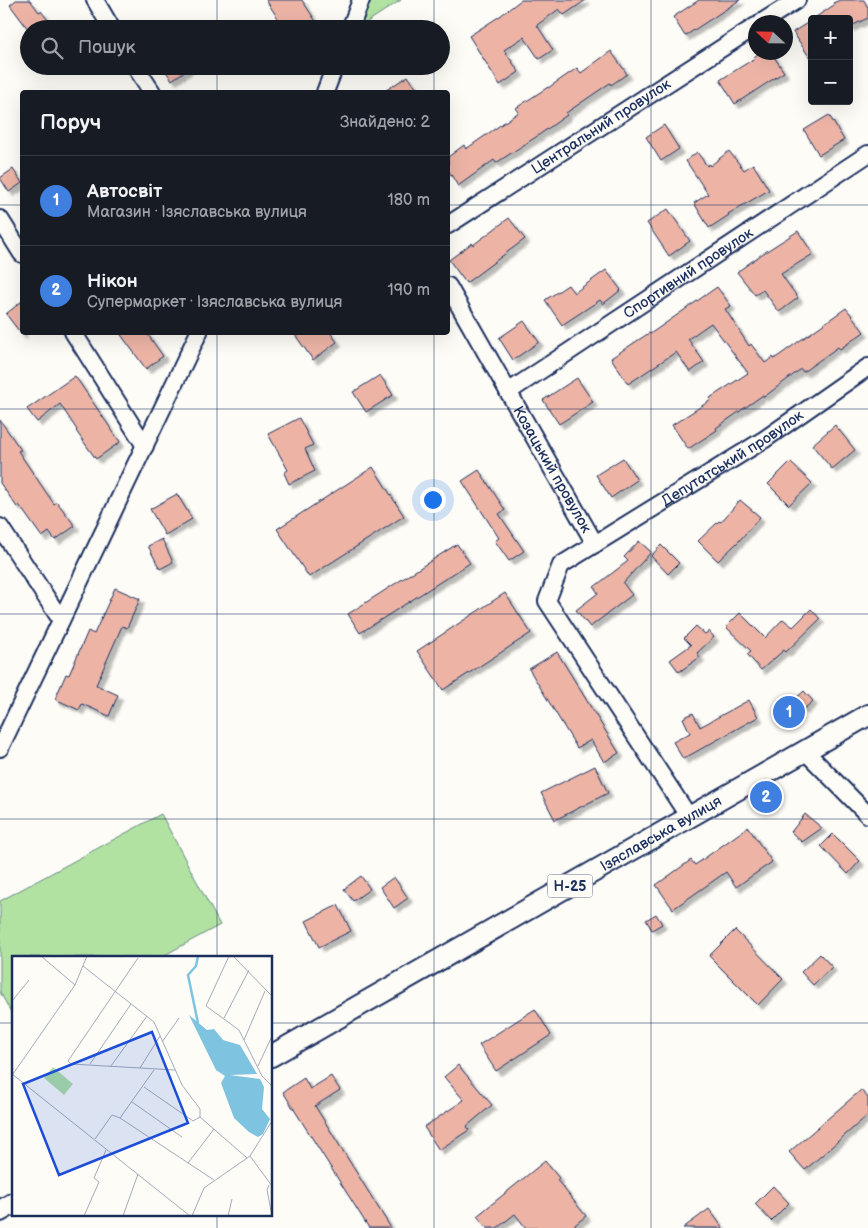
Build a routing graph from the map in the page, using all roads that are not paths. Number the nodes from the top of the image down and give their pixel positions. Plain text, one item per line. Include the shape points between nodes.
1 (95, 0) edge
2 (361, 0) edge
3 (796, 0) edge
4 (773, 15) edge
5 (107, 20) edge
6 (353, 20) edge
7 (748, 31) edge
8 (141, 75) edge
9 (332, 75) edge
10 (151, 90) edge
11 (326, 90) edge
12 (868, 154) edge
13 (0, 219) edge
14 (450, 223) edge
15 (20, 251) edge
16 (450, 290) edge
17 (75, 335) edge
18 (198, 335) edge
19 (868, 367) edge
20 (508, 392) junction
21 (145, 446) junction
22 (0, 527) edge
23 (595, 544) junction
24 (62, 620) junction
25 (868, 715) edge
26 (0, 748) edge
27 (805, 751) junction
28 (868, 815) edge
29 (689, 818) junction
30 (272, 1055) edge
31 (12, 1204) edge
32 (0, 1211) edge

1 - 5 street
2 - 6 street
3 - 4 street
7 - 14 street, Центральний провулок
8 - 10 street
9 - 11 street
12 - 20 street, Спортивний провулок
13 - 15 street
16 - 20 street, Козацький провулок
17 - 21 street
18 - 21 street
19 - 23 street, Депутатський провулок via 765,439
20 - 23 street, Козацький провулок
21 - 24 street
22 - 24 street
23 - 29 street, Козацький провулок via 561,565 547,601
24 - 26 street
25 - 27 main road, Ізяславська вулиця / Н-25
27 - 28 street
27 - 29 main road, Ізяславська вулиця / Н-25
29 - 30 main road, Ізяславська вулиця / Н-25
31 - 32 main road

